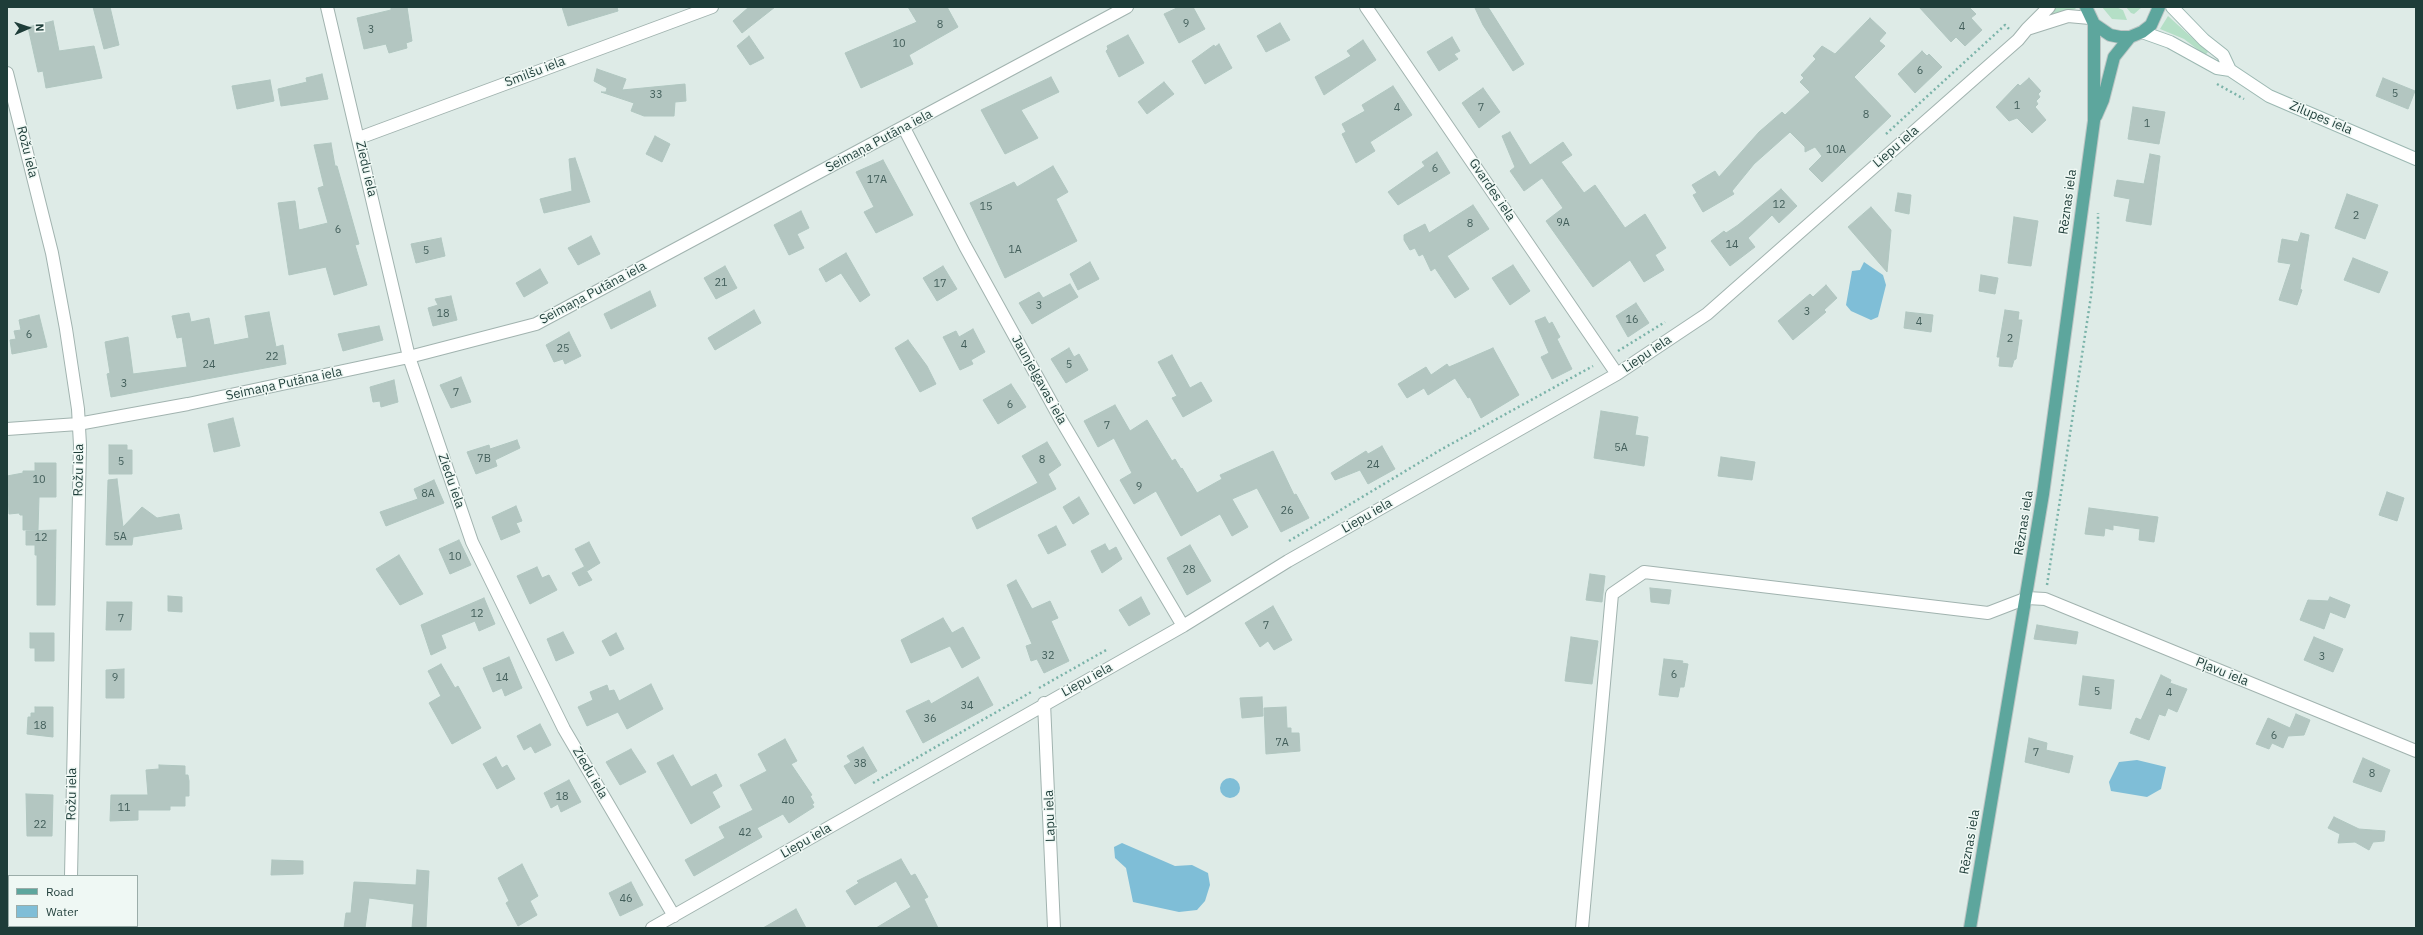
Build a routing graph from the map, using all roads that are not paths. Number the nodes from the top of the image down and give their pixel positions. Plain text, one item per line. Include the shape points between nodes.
1 (327, 7) edge
2 (712, 7) edge
3 (1127, 7) edge
4 (1366, 7) edge
5 (2049, 7) edge
6 (2159, 7) edge
7 (2172, 7) edge
8 (2090, 16) edge
9 (2027, 29) junction
10 (2142, 32) junction
11 (2130, 37) junction
12 (2230, 70) junction
13 (7, 72) edge
14 (2094, 121) junction
15 (904, 128) junction
16 (359, 138) junction
17 (2416, 159) edge
18 (409, 357) junction
19 (1617, 374) junction
20 (78, 424) junction
21 (7, 429) edge
22 (2027, 598) junction
23 (1183, 626) junction
24 (1044, 703) junction
25 (2416, 751) edge
26 (71, 875) edge
27 (674, 916) junction
28 (652, 928) edge
29 (1054, 928) edge
30 (1582, 928) edge
31 (1970, 928) edge

1 - 16 street, Ziedu iela
2 - 16 street, Smilšu iela
3 - 15 street, Seimaņa Putāna iela
4 - 19 street, Gvardes iela
5 - 9 street, Liepu iela
6 - 10 main road via 2151,25
7 - 12 street, Zilupes iela via 2204,40 2223,55
8 - 9 street via 2060,17
8 - 11 main road via 2110,36
8 - 14 main road, Rēznas iela
9 - 19 street, Liepu iela via 2018,40 1706,314
10 - 11 main road
10 - 12 street, Zilupes iela via 2170,42 2217,68
11 - 14 main road, Rēznas iela via 2114,57 2103,100
12 - 17 street, Zilupes iela via 2269,96
13 - 20 street, Rožu iela via 52,253 66,329
14 - 22 main road, Rēznas iela
15 - 18 street, Seimaņa Putāna iela via 536,324
15 - 23 street, Jaunjelgavas iela via 965,246 1061,420
16 - 18 street, Ziedu iela
18 - 20 street, Seimaņa Putāna iela via 188,404
18 - 27 street, Ziedu iela via 472,542 564,728
19 - 23 street, Liepu iela via 1288,561
20 - 21 street, Seimaņa Putāna iela
20 - 26 street, Rožu iela
22 - 25 street, Pļavu iela via 2045,599
22 - 30 street via 1988,613 1644,572 1612,594
22 - 31 main road, Rēznas iela
23 - 24 street, Liepu iela
24 - 27 street, Liepu iela
24 - 29 street, Lapu iela
27 - 28 street, Liepu iela

